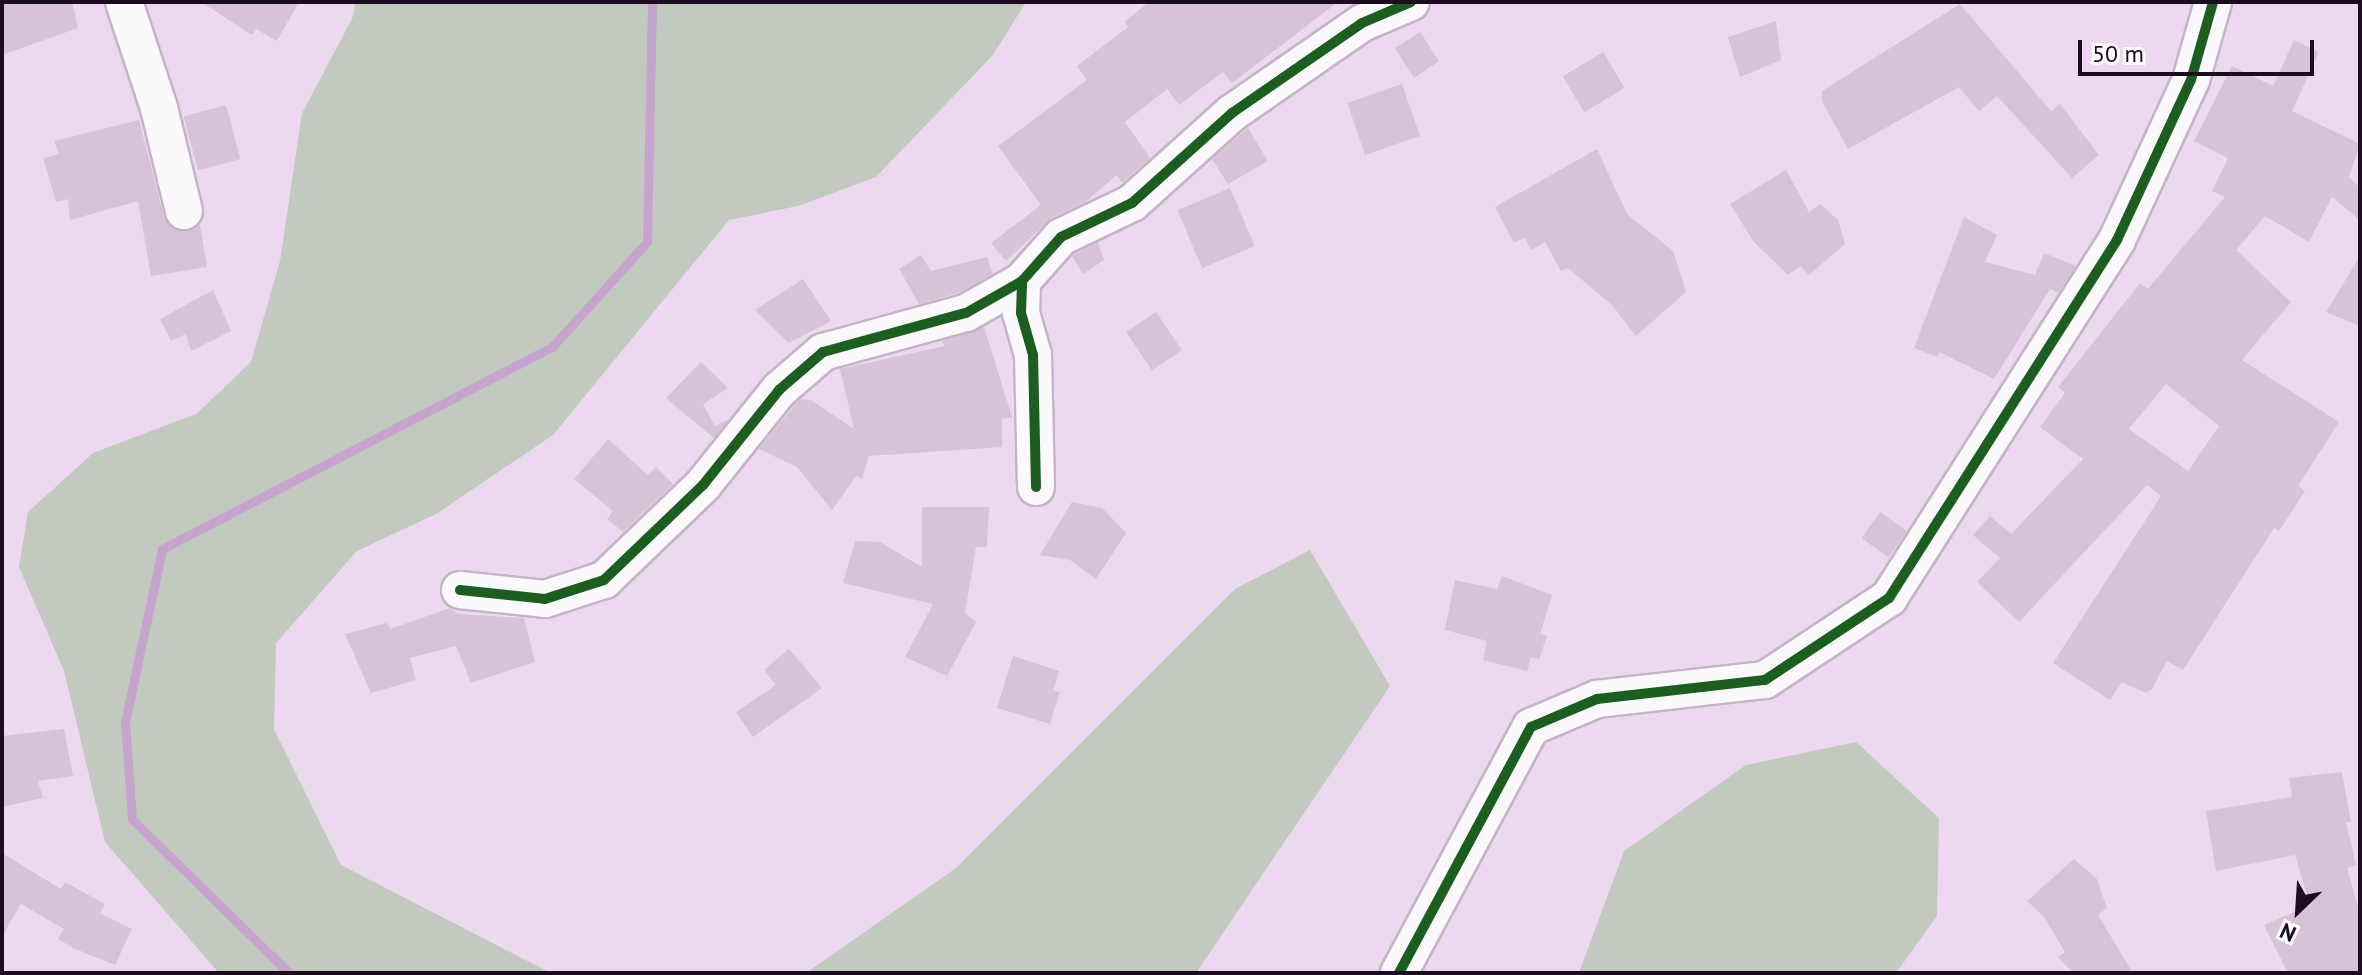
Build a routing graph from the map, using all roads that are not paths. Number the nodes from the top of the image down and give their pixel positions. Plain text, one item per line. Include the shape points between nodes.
1 (124, 2) edge
2 (1411, 2) edge
3 (2213, 2) edge
4 (184, 211) dead end
5 (1022, 281) junction
6 (1036, 487) dead end
7 (460, 590) dead end
8 (1399, 973) edge

1 - 4 street via 159,108
2 - 5 street via 1362,23 1232,113 1132,203 1061,237
3 - 8 street via 2191,80 2117,240 1889,598 1765,680 1597,699 1531,727
5 - 6 street via 1021,313 1033,355
5 - 7 street via 966,313 823,352 779,390 703,485 604,580 545,599

